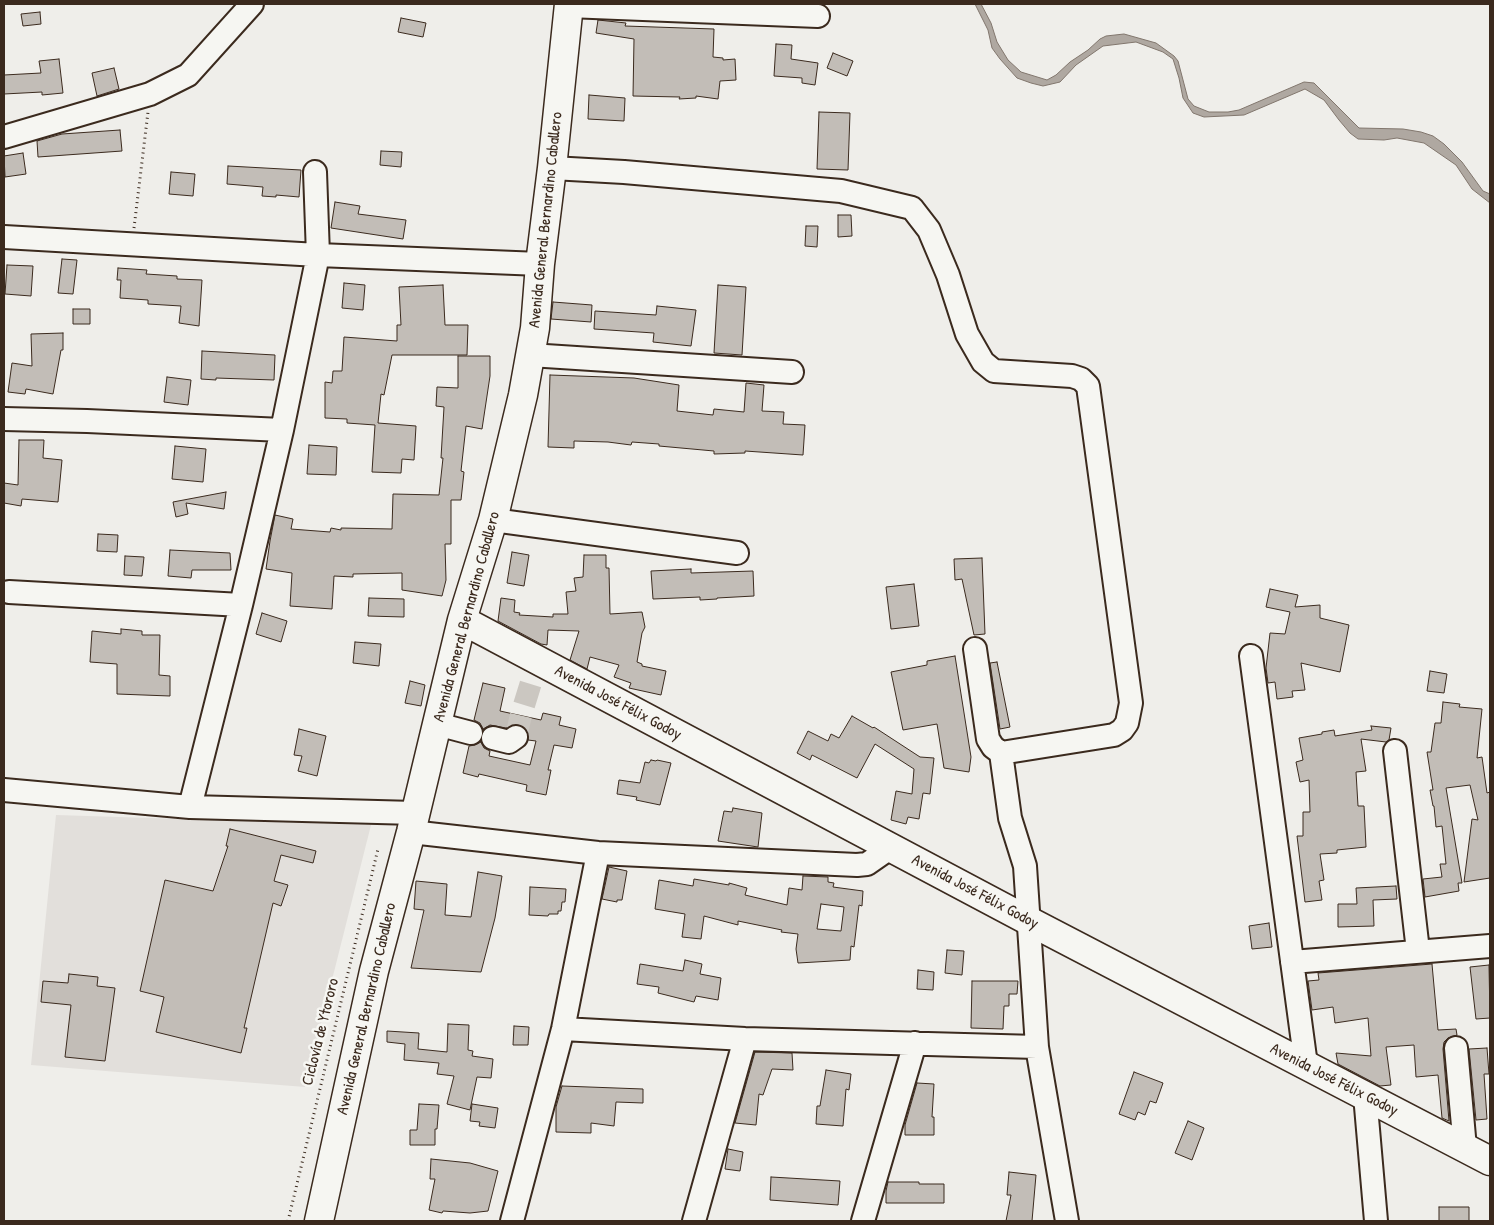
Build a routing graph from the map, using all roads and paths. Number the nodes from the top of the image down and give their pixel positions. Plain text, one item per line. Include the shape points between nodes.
1 (252, 4) edge
2 (569, 5) edge
3 (818, 16) dead end
4 (150, 94) junction
5 (4, 137) edge
6 (552, 168) junction
7 (315, 172) dead end
8 (4, 237) edge
9 (132, 243) junction
10 (318, 255) junction
11 (540, 264) junction
12 (530, 354) junction
13 (792, 372) dead end
14 (4, 419) edge
15 (282, 430) junction
16 (493, 520) junction
17 (737, 553) dead end
18 (9, 592) dead end
19 (241, 605) junction
20 (462, 620) junction
21 (975, 649) dead end
22 (1251, 656) dead end
23 (437, 724) junction
24 (472, 733) dead end
25 (516, 737) dead end
26 (493, 738) dead end
27 (1395, 751) dead end
28 (1001, 753) junction
29 (4, 790) edge
30 (190, 807) junction
31 (413, 823) junction
32 (890, 848) junction
33 (378, 849) dead end
34 (598, 853) junction
35 (1029, 921) junction
36 (1490, 946) edge
37 (1418, 951) junction
38 (1292, 962) junction
39 (563, 1030) junction
40 (746, 1039) junction
41 (915, 1044) junction
42 (1037, 1047) junction
43 (1456, 1048) dead end
44 (1306, 1065) junction
45 (1365, 1095) junction
46 (1465, 1148) junction
47 (1490, 1161) edge
48 (288, 1221) edge
49 (318, 1221) edge
50 (512, 1221) edge
51 (694, 1221) edge
52 (863, 1221) edge
53 (1067, 1221) edge
54 (1376, 1221) edge

1 - 4 street via 188,75
2 - 3 street
2 - 6 main road, Avenida General Bernardino Caballero
4 - 5 street
4 - 9 path
6 - 11 main road, Avenida General Bernardino Caballero
6 - 28 street via 842,191 912,208 929,230 967,334 983,362 994,371 1072,376 1088,386 1131,703 1127,723 1114,736
7 - 10 street
8 - 9 street
9 - 10 street
10 - 11 street
10 - 15 street
11 - 12 main road, Avenida General Bernardino Caballero
12 - 13 street
12 - 16 main road, Avenida General Bernardino Caballero
14 - 15 street
15 - 19 street
16 - 17 street
16 - 20 main road, Avenida General Bernardino Caballero
18 - 19 street
19 - 30 street
20 - 23 main road, Avenida General Bernardino Caballero
20 - 32 main road, Avenida José Félix Godoy
21 - 28 street via 988,739
22 - 38 street
23 - 24 street
23 - 31 main road, Avenida General Bernardino Caballero
25 - 26 street via 509,742
27 - 37 street
28 - 35 street via 1010,818 1025,866
29 - 30 street
30 - 31 street
31 - 34 street
31 - 49 main road, Avenida General Bernardino Caballero via 374,971
32 - 34 street via 867,864 857,866
32 - 35 main road, Avenida José Félix Godoy
33 - 48 path, Ciclovía de Ytororo
34 - 39 street
35 - 42 street
35 - 44 main road, Avenida José Félix Godoy
36 - 37 street
37 - 38 street
38 - 44 street
39 - 40 street
39 - 50 street
40 - 41 street
40 - 51 street
41 - 42 street
41 - 52 street
42 - 53 street
43 - 46 street
44 - 45 main road, Avenida José Félix Godoy
45 - 46 main road, Avenida José Félix Godoy
45 - 54 street
46 - 47 main road, Avenida José Félix Godoy

